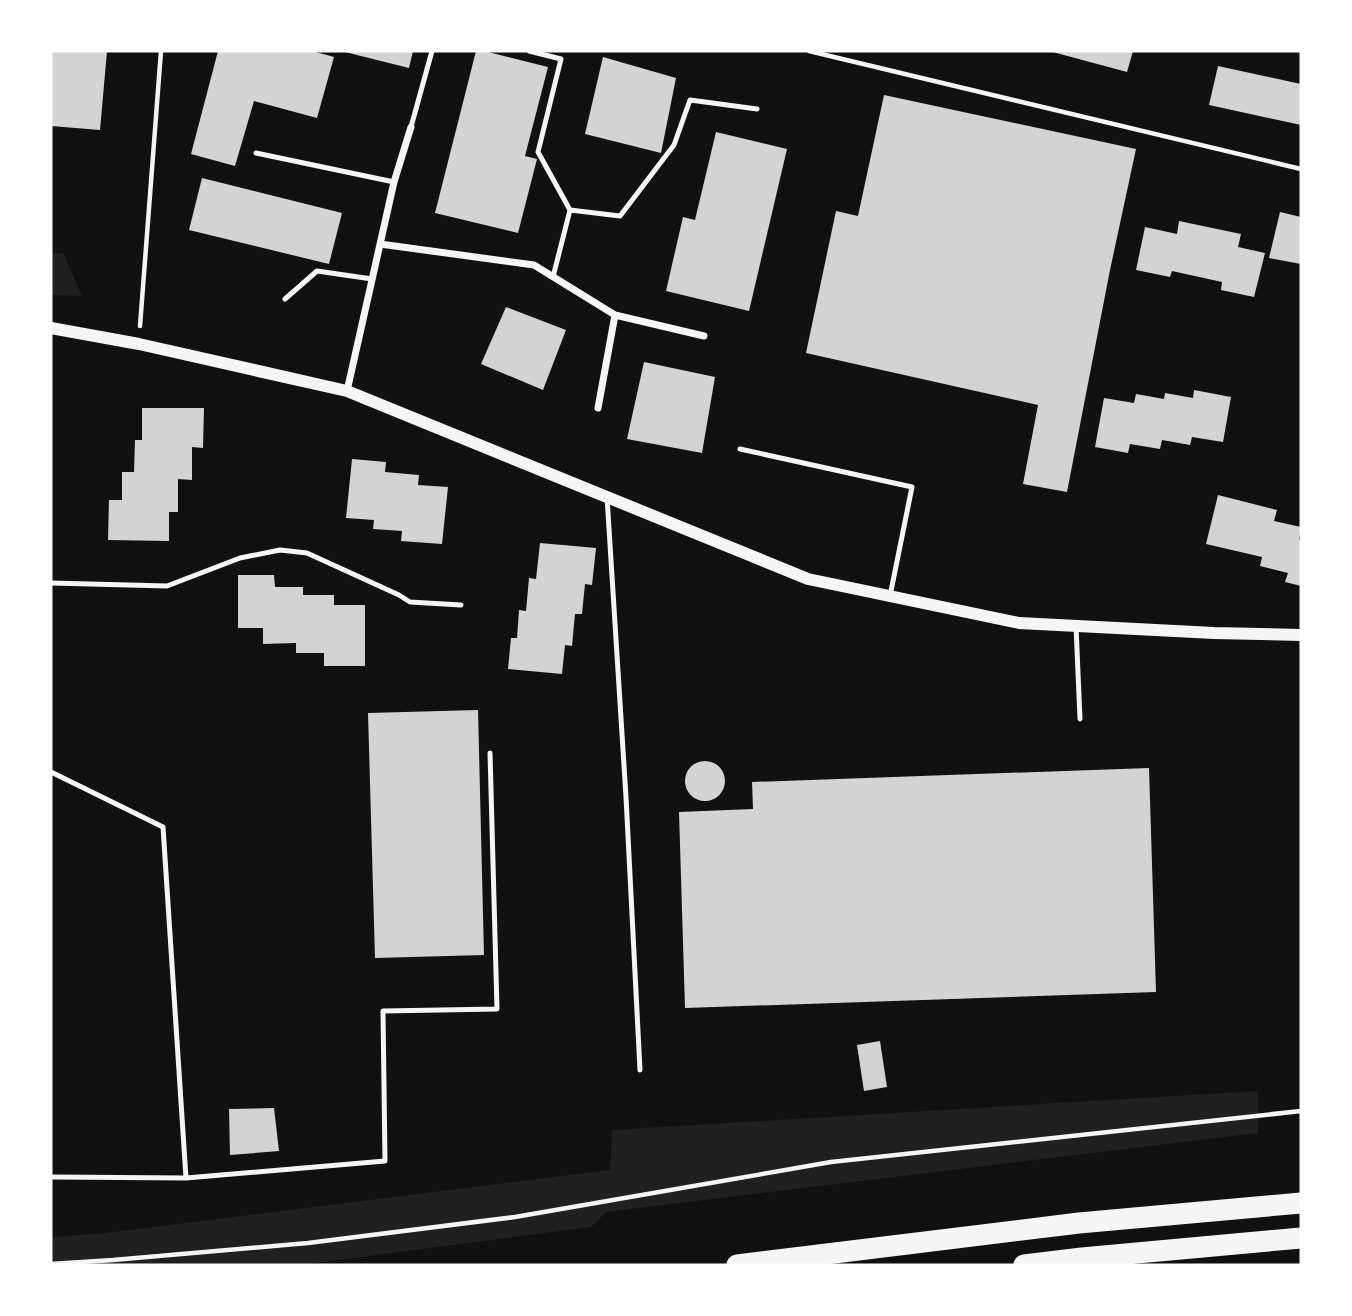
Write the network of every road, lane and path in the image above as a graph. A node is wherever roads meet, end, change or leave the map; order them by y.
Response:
1 (161, 51) edge
2 (432, 51) edge
3 (528, 51) edge
4 (809, 51) edge
5 (757, 109) dead end
6 (411, 127) joint
7 (256, 153) dead end
8 (1301, 169) edge
9 (394, 181) junction
10 (570, 210) junction
11 (380, 244) junction
12 (552, 276) junction
13 (372, 279) junction
14 (285, 299) dead end
15 (615, 315) junction
16 (51, 328) edge
17 (704, 336) dead end
18 (139, 344) junction
19 (347, 391) junction
20 (598, 408) dead end
21 (740, 449) dead end
22 (607, 497) junction
23 (51, 583) edge
24 (890, 596) junction
25 (461, 605) dead end
26 (1076, 626) junction
27 (1301, 635) edge
28 (1080, 719) dead end
29 (490, 753) dead end
30 (51, 772) edge
31 (640, 1070) dead end
32 (1301, 1111) edge
33 (54, 1177) dead end
34 (186, 1178) junction
35 (1301, 1203) edge
36 (1301, 1238) edge
37 (51, 1264) edge
38 (737, 1265) edge
39 (1024, 1265) edge

1 - 18 path
2 - 6 lane
3 - 10 lane
4 - 8 path
5 - 10 lane
6 - 9 street
7 - 9 lane
9 - 11 street
10 - 12 lane
11 - 12 street
11 - 13 street
12 - 15 street
13 - 14 lane
13 - 19 street
15 - 17 street
15 - 20 street
16 - 18 street
18 - 19 street
19 - 22 street
21 - 24 lane
22 - 24 street
22 - 31 lane
23 - 25 lane
24 - 26 street
26 - 27 street
26 - 28 lane
29 - 34 lane
30 - 34 lane
32 - 37 path
33 - 34 lane
35 - 38 highway
36 - 39 highway

